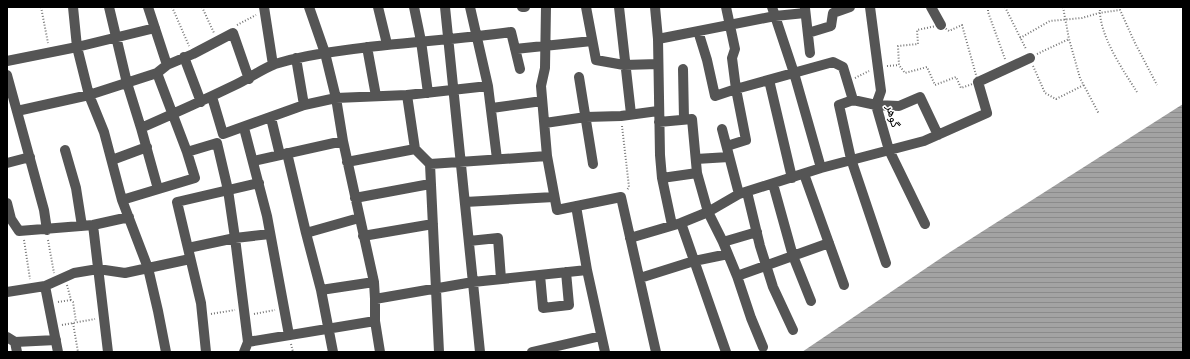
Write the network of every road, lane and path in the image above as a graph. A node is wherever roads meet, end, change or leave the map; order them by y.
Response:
1 (41, 7) edge
2 (73, 7) edge
3 (109, 7) edge
4 (148, 7) edge
5 (172, 7) edge
6 (202, 7) edge
7 (309, 7) edge
8 (378, 7) edge
9 (414, 7) edge
10 (445, 7) edge
11 (470, 7) edge
12 (522, 7) edge
13 (525, 7) edge
14 (546, 7) edge
15 (586, 7) edge
16 (619, 7) edge
17 (655, 7) edge
18 (726, 7) edge
19 (850, 7) edge
20 (870, 7) edge
21 (931, 7) edge
22 (988, 7) edge
23 (1063, 7) edge
24 (1100, 7) edge
25 (264, 9) edge
26 (805, 10) edge
27 (773, 11) edge
28 (1099, 13) junction
29 (1065, 18) junction
30 (730, 24) junction
31 (941, 26) junction
32 (155, 28) junction
33 (698, 31) junction
34 (233, 33) junction
35 (808, 33) junction
36 (116, 37) junction
37 (477, 37) junction
38 (1020, 38) dead end
39 (449, 39) junction
40 (658, 39) junction
41 (1069, 39) junction
42 (218, 41) junction
43 (421, 41) junction
44 (592, 41) junction
45 (387, 44) junction
46 (546, 45) junction
47 (78, 47) junction
48 (367, 47) junction
49 (515, 49) junction
50 (50, 52) junction
51 (325, 53) junction
52 (810, 53) dead end
53 (188, 56) junction
54 (296, 58) junction
55 (1030, 58) joint
56 (7, 61) edge
57 (658, 64) junction
58 (167, 65) junction
59 (273, 65) junction
60 (624, 65) junction
61 (1008, 68) junction
62 (520, 69) dead end
63 (683, 69) dead end
64 (157, 72) junction
65 (794, 72) junction
66 (7, 75) edge
67 (579, 77) dead end
68 (249, 78) junction
69 (769, 80) junction
70 (978, 82) junction
71 (127, 83) junction
72 (488, 86) junction
73 (1157, 86) dead end
74 (736, 89) junction
75 (453, 90) junction
76 (1137, 92) dead end
77 (428, 93) junction
78 (89, 95) junction
79 (407, 95) junction
80 (376, 96) junction
81 (212, 97) junction
82 (336, 98) junction
83 (853, 100) junction
84 (542, 101) junction
85 (201, 102) junction
86 (304, 105) junction
87 (876, 105) junction
88 (492, 108) junction
89 (17, 111) junction
90 (658, 111) junction
91 (173, 114) junction
92 (1099, 114) dead end
93 (626, 115) junction
94 (586, 117) junction
95 (271, 118) junction
96 (684, 119) junction
97 (659, 122) junction
98 (545, 123) junction
99 (141, 128) junction
100 (244, 128) junction
101 (722, 129) dead end
102 (938, 135) junction
103 (343, 141) junction
104 (727, 146) junction
105 (146, 147) junction
106 (415, 149) junction
107 (65, 150) dead end
108 (889, 150) junction
109 (187, 152) junction
110 (283, 154) junction
111 (548, 156) junction
112 (30, 157) junction
113 (729, 157) junction
114 (497, 159) junction
115 (696, 159) junction
116 (851, 159) junction
117 (112, 160) junction
118 (253, 161) junction
119 (462, 161) junction
120 (347, 162) junction
121 (7, 163) edge
122 (430, 164) junction
123 (593, 164) dead end
124 (821, 168) junction
125 (697, 173) junction
126 (804, 174) junction
127 (662, 178) junction
128 (792, 178) junction
129 (259, 183) junction
130 (430, 184) junction
131 (773, 184) junction
132 (158, 189) junction
133 (228, 190) junction
134 (743, 193) junction
135 (554, 196) junction
136 (621, 197) junction
137 (355, 198) junction
138 (122, 200) junction
139 (465, 202) junction
140 (7, 203) edge
141 (576, 206) junction
142 (708, 212) junction
143 (129, 217) junction
144 (359, 218) junction
145 (433, 224) junction
146 (677, 224) junction
147 (925, 224) dead end
148 (88, 226) junction
149 (47, 230) junction
150 (20, 231) junction
151 (757, 232) junction
152 (306, 233) junction
153 (270, 234) junction
154 (363, 236) junction
155 (235, 238) junction
156 (630, 238) junction
157 (469, 242) junction
158 (723, 242) junction
159 (829, 243) junction
160 (188, 248) junction
161 (728, 254) junction
162 (793, 256) junction
163 (190, 259) junction
164 (694, 261) junction
165 (886, 263) dead end
166 (766, 266) junction
167 (148, 268) junction
168 (98, 269) junction
169 (587, 270) junction
170 (566, 272) junction
171 (540, 275) junction
172 (737, 276) junction
173 (640, 278) junction
174 (501, 279) junction
175 (58, 280) junction
176 (374, 282) junction
177 (473, 282) junction
178 (844, 285) dead end
179 (45, 286) junction
180 (32, 288) junction
181 (436, 289) junction
182 (321, 290) junction
183 (7, 292) edge
184 (375, 299) junction
185 (71, 300) junction
186 (811, 301) dead end
187 (48, 304) junction
188 (284, 308) junction
189 (244, 312) junction
190 (202, 315) junction
191 (104, 317) junction
192 (375, 321) junction
193 (75, 322) junction
194 (53, 326) junction
195 (329, 328) junction
196 (793, 330) dead end
197 (289, 335) junction
198 (601, 336) junction
199 (56, 340) junction
200 (248, 342) junction
201 (13, 344) edge
202 (763, 347) dead end
203 (58, 352) edge
204 (78, 352) edge
205 (108, 352) edge
206 (166, 352) edge
207 (206, 352) edge
208 (244, 352) edge
209 (333, 352) edge
210 (380, 352) edge
211 (438, 352) edge
212 (480, 352) edge
213 (532, 352) edge
214 (605, 352) edge
215 (656, 352) edge
216 (726, 352) edge

1 - 50 path
2 - 47 street
3 - 36 street
4 - 32 street
5 - 53 path
6 - 42 path
7 - 51 street
8 - 45 street
9 - 43 street
10 - 39 street
11 - 37 street
12 - 13 street
14 - 46 street
15 - 44 street
16 - 60 street
17 - 40 street
18 - 30 street
19 - 35 street
20 - 87 street, گوهر
21 - 31 street
22 - 61 path
23 - 29 path
24 - 28 path
25 - 34 path
25 - 59 street
26 - 27 street
26 - 35 street
27 - 30 street
27 - 65 street
28 - 29 path
28 - 73 path
28 - 76 path
29 - 38 path
29 - 41 path
30 - 33 street
30 - 74 street
31 - 70 path
31 - 70 path
32 - 36 street
32 - 58 street
33 - 40 street
33 - 74 street
34 - 42 street
34 - 68 street
35 - 52 street
36 - 47 street
36 - 71 street
37 - 39 street
37 - 49 street
37 - 72 street
39 - 43 street
39 - 75 street
40 - 57 street
41 - 55 path
41 - 92 path
42 - 53 street
43 - 45 street
43 - 77 street
44 - 46 street
44 - 60 street
45 - 48 street
46 - 49 street
46 - 84 street
47 - 50 street
47 - 78 street
48 - 51 street
48 - 80 street
49 - 62 street
50 - 56 street
51 - 54 street
51 - 82 street
53 - 58 street
53 - 85 street
54 - 59 street
54 - 86 street
55 - 61 street
57 - 60 street
57 - 90 street
58 - 64 street
59 - 68 street
60 - 93 street
61 - 70 street
63 - 96 street
64 - 71 street
64 - 91 street
65 - 69 street
65 - 83 street
65 - 124 street
66 - 89 street
67 - 94 street
68 - 81 street
69 - 74 street
69 - 128 street
70 - 102 street
71 - 78 street
71 - 99 street
72 - 75 street
72 - 88 street
74 - 104 street
75 - 77 street
75 - 119 street
77 - 79 street
78 - 89 street
78 - 117 street
79 - 80 street
79 - 106 street
80 - 82 street
81 - 85 street
81 - 100 street
82 - 86 street
82 - 103 street
83 - 87 street
83 - 116 street
84 - 88 street
84 - 98 street
85 - 91 street
86 - 95 street
87 - 102 street
87 - 108 street, گوهر
88 - 114 street
89 - 112 street
90 - 93 street
90 - 97 street
91 - 99 street
91 - 109 street
93 - 94 street
93 - 136 path
94 - 98 street
94 - 123 street
95 - 100 street
95 - 110 street
96 - 97 street
96 - 115 street
97 - 127 street
98 - 111 street
99 - 105 street
100 - 118 street
101 - 104 street
102 - 108 street
103 - 110 street
103 - 120 street
104 - 113 street
105 - 117 street
105 - 132 street
106 - 120 street
106 - 122 street
107 - 148 street
108 - 116 street
108 - 147 street, گوهر
109 - 132 street
109 - 133 street
110 - 118 street
110 - 152 street
111 - 114 street
111 - 135 street
112 - 121 street
112 - 149 street
113 - 115 street
113 - 134 street
114 - 119 street
115 - 125 street
116 - 124 street
116 - 165 street
117 - 138 street
118 - 129 street
119 - 122 street
119 - 139 street
120 - 137 street
122 - 130 street
124 - 126 street
125 - 127 street
125 - 142 street
126 - 128 street
126 - 159 street
127 - 146 street
128 - 131 street
129 - 133 street
129 - 153 street
130 - 137 street
130 - 145 street
131 - 134 street
131 - 162 street
132 - 138 street
133 - 155 street
133 - 160 street
134 - 142 street
134 - 151 street
135 - 139 street
135 - 141 street
136 - 141 street
136 - 156 street
137 - 144 street
138 - 143 street
139 - 157 street
140 - 150 street
141 - 169 street
142 - 146 street
142 - 158 street
143 - 148 street
143 - 167 street
144 - 152 street
144 - 154 street
145 - 154 street
145 - 181 street
146 - 156 street
146 - 164 street
148 - 149 street
148 - 168 street
149 - 150 street
149 - 175 path
150 - 180 path
151 - 158 street
151 - 166 street
152 - 182 street
153 - 155 street
153 - 188 street
154 - 176 street
155 - 160 street
155 - 189 street
156 - 173 street
157 - 174 street
157 - 177 street
158 - 161 street
159 - 162 street
159 - 178 street
160 - 163 street
161 - 164 street
161 - 172 street
162 - 166 street
162 - 186 street
163 - 167 street
163 - 190 street
164 - 173 street
164 - 216 street
166 - 172 street
166 - 196 street
167 - 168 street
167 - 206 street
168 - 175 street
168 - 191 street
169 - 170 street
169 - 198 street
170 - 171 street
170 - 171 street
171 - 174 street
172 - 202 street
173 - 215 street
174 - 177 street
175 - 179 street
175 - 185 path
176 - 182 street
176 - 184 street
177 - 181 street
177 - 212 street
179 - 180 street
179 - 187 street
180 - 183 street
181 - 184 street
181 - 211 street
182 - 195 street
184 - 192 street
185 - 187 path
185 - 193 path
187 - 194 street
188 - 189 path
188 - 197 street
189 - 190 path
189 - 200 street
190 - 207 street
191 - 193 path
191 - 205 street
192 - 195 street
192 - 210 street
193 - 194 path
193 - 204 path
194 - 199 street
195 - 197 street
195 - 209 street
197 - 200 street
198 - 213 street
198 - 214 street
199 - 201 street
199 - 203 street
200 - 208 street

